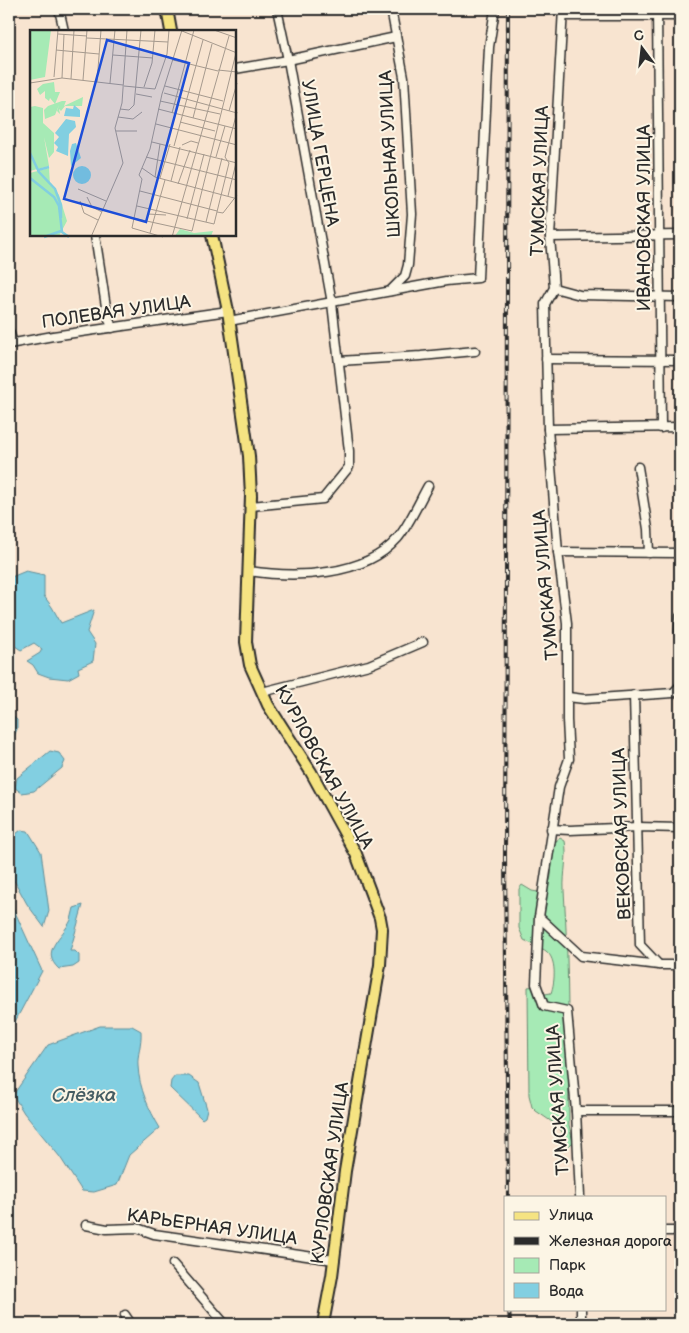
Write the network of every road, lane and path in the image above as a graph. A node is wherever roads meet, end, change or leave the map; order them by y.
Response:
1 (59, 9) edge
2 (167, 9) edge
3 (277, 9) edge
4 (391, 9) edge
5 (495, 9) edge
6 (563, 13) edge
7 (657, 13) edge
8 (680, 16) edge
9 (64, 30) edge
10 (171, 30) edge
11 (396, 36) junction
12 (288, 60) junction
13 (236, 68) edge
14 (680, 235) edge
15 (95, 236) edge
16 (212, 236) edge
17 (660, 236) junction
18 (550, 237) junction
19 (554, 288) junction
20 (389, 292) junction
21 (659, 297) junction
22 (680, 297) edge
23 (332, 304) junction
24 (228, 316) junction
25 (112, 328) junction
26 (9, 331) edge
27 (11, 344) edge
28 (475, 351) dead end
29 (546, 359) junction
30 (660, 360) junction
31 (680, 360) edge
32 (339, 361) junction
33 (680, 427) edge
34 (661, 428) junction
35 (548, 429) junction
36 (638, 467) dead end
37 (428, 486) dead end
38 (251, 506) junction
39 (558, 552) junction
40 (649, 553) junction
41 (680, 554) edge
42 (249, 571) junction
43 (680, 617) edge
44 (679, 632) edge
45 (423, 642) dead end
46 (680, 686) edge
47 (262, 692) junction
48 (634, 695) junction
49 (568, 697) junction
50 (638, 827) junction
51 (680, 828) edge
52 (551, 829) junction
53 (539, 917) junction
54 (659, 965) junction
55 (680, 965) edge
56 (576, 1111) junction
57 (680, 1111) edge
58 (580, 1196) edge
59 (86, 1225) dead end
60 (666, 1231) edge
61 (680, 1231) edge
62 (334, 1260) junction
63 (173, 1264) dead end
64 (581, 1310) edge
65 (126, 1315) dead end
66 (131, 1324) edge
67 (225, 1324) edge
68 (324, 1324) edge
69 (581, 1324) edge

1 - 9 street
2 - 10 main road
3 - 12 street, УЛИЦА ГЕРЦЕНА
4 - 11 street, ШКОЛЬНАЯ УЛИЦА
5 - 20 street, ПОЛЕВАЯ УЛИЦА
6 - 7 street
6 - 18 street, ТУМСКАЯ УЛИЦА
7 - 8 street
7 - 17 street, ИВАНОВСКАЯ УЛИЦА
11 - 12 street
11 - 20 street, ШКОЛЬНАЯ УЛИЦА
12 - 13 street
12 - 23 street, УЛИЦА ГЕРЦЕНА
14 - 17 street
15 - 25 street
16 - 24 main road, КУРЛОВСКАЯ УЛИЦА
17 - 18 street
17 - 21 street, ИВАНОВСКАЯ УЛИЦА
18 - 19 street, ТУМСКАЯ УЛИЦА
19 - 21 street
19 - 29 street, ТУМСКАЯ УЛИЦА
20 - 23 street, ПОЛЕВАЯ УЛИЦА
21 - 22 street
21 - 30 street, ИВАНОВСКАЯ УЛИЦА
23 - 24 street, ПОЛЕВАЯ УЛИЦА
23 - 32 street, УЛИЦА ГЕРЦЕНА
24 - 25 street, ПОЛЕВАЯ УЛИЦА
24 - 38 main road, КУРЛОВСКАЯ УЛИЦА
25 - 27 street, ПОЛЕВАЯ УЛИЦА
26 - 27 street
28 - 32 street
29 - 30 street
29 - 35 street, ТУМСКАЯ УЛИЦА
30 - 31 street
30 - 34 street, ИВАНОВСКАЯ УЛИЦА
32 - 38 street, УЛИЦА ГЕРЦЕНА
33 - 34 street
34 - 35 street
35 - 39 street, ТУМСКАЯ УЛИЦА
36 - 40 street
37 - 42 street
38 - 42 main road, КУРЛОВСКАЯ УЛИЦА
39 - 40 street
39 - 49 street, ТУМСКАЯ УЛИЦА
40 - 41 street
42 - 47 main road, КУРЛОВСКАЯ УЛИЦА
43 - 44 street
45 - 47 street
46 - 48 street
47 - 62 main road, КУРЛОВСКАЯ УЛИЦА
48 - 49 street
48 - 50 street, ВЕКОВСКАЯ УЛИЦА
49 - 52 street, ТУМСКАЯ УЛИЦА
50 - 51 street
50 - 52 street
50 - 54 street, ВЕКОВСКАЯ УЛИЦА
52 - 53 street, ТУМСКАЯ УЛИЦА
53 - 54 street
53 - 56 street, ТУМСКАЯ УЛИЦА
54 - 55 street
56 - 57 street
56 - 58 street, ТУМСКАЯ УЛИЦА
59 - 62 street, КАРЬЕРНАЯ УЛИЦА
60 - 61 street
62 - 68 main road, КУРЛОВСКАЯ УЛИЦА
63 - 67 street
64 - 69 street
65 - 66 street

